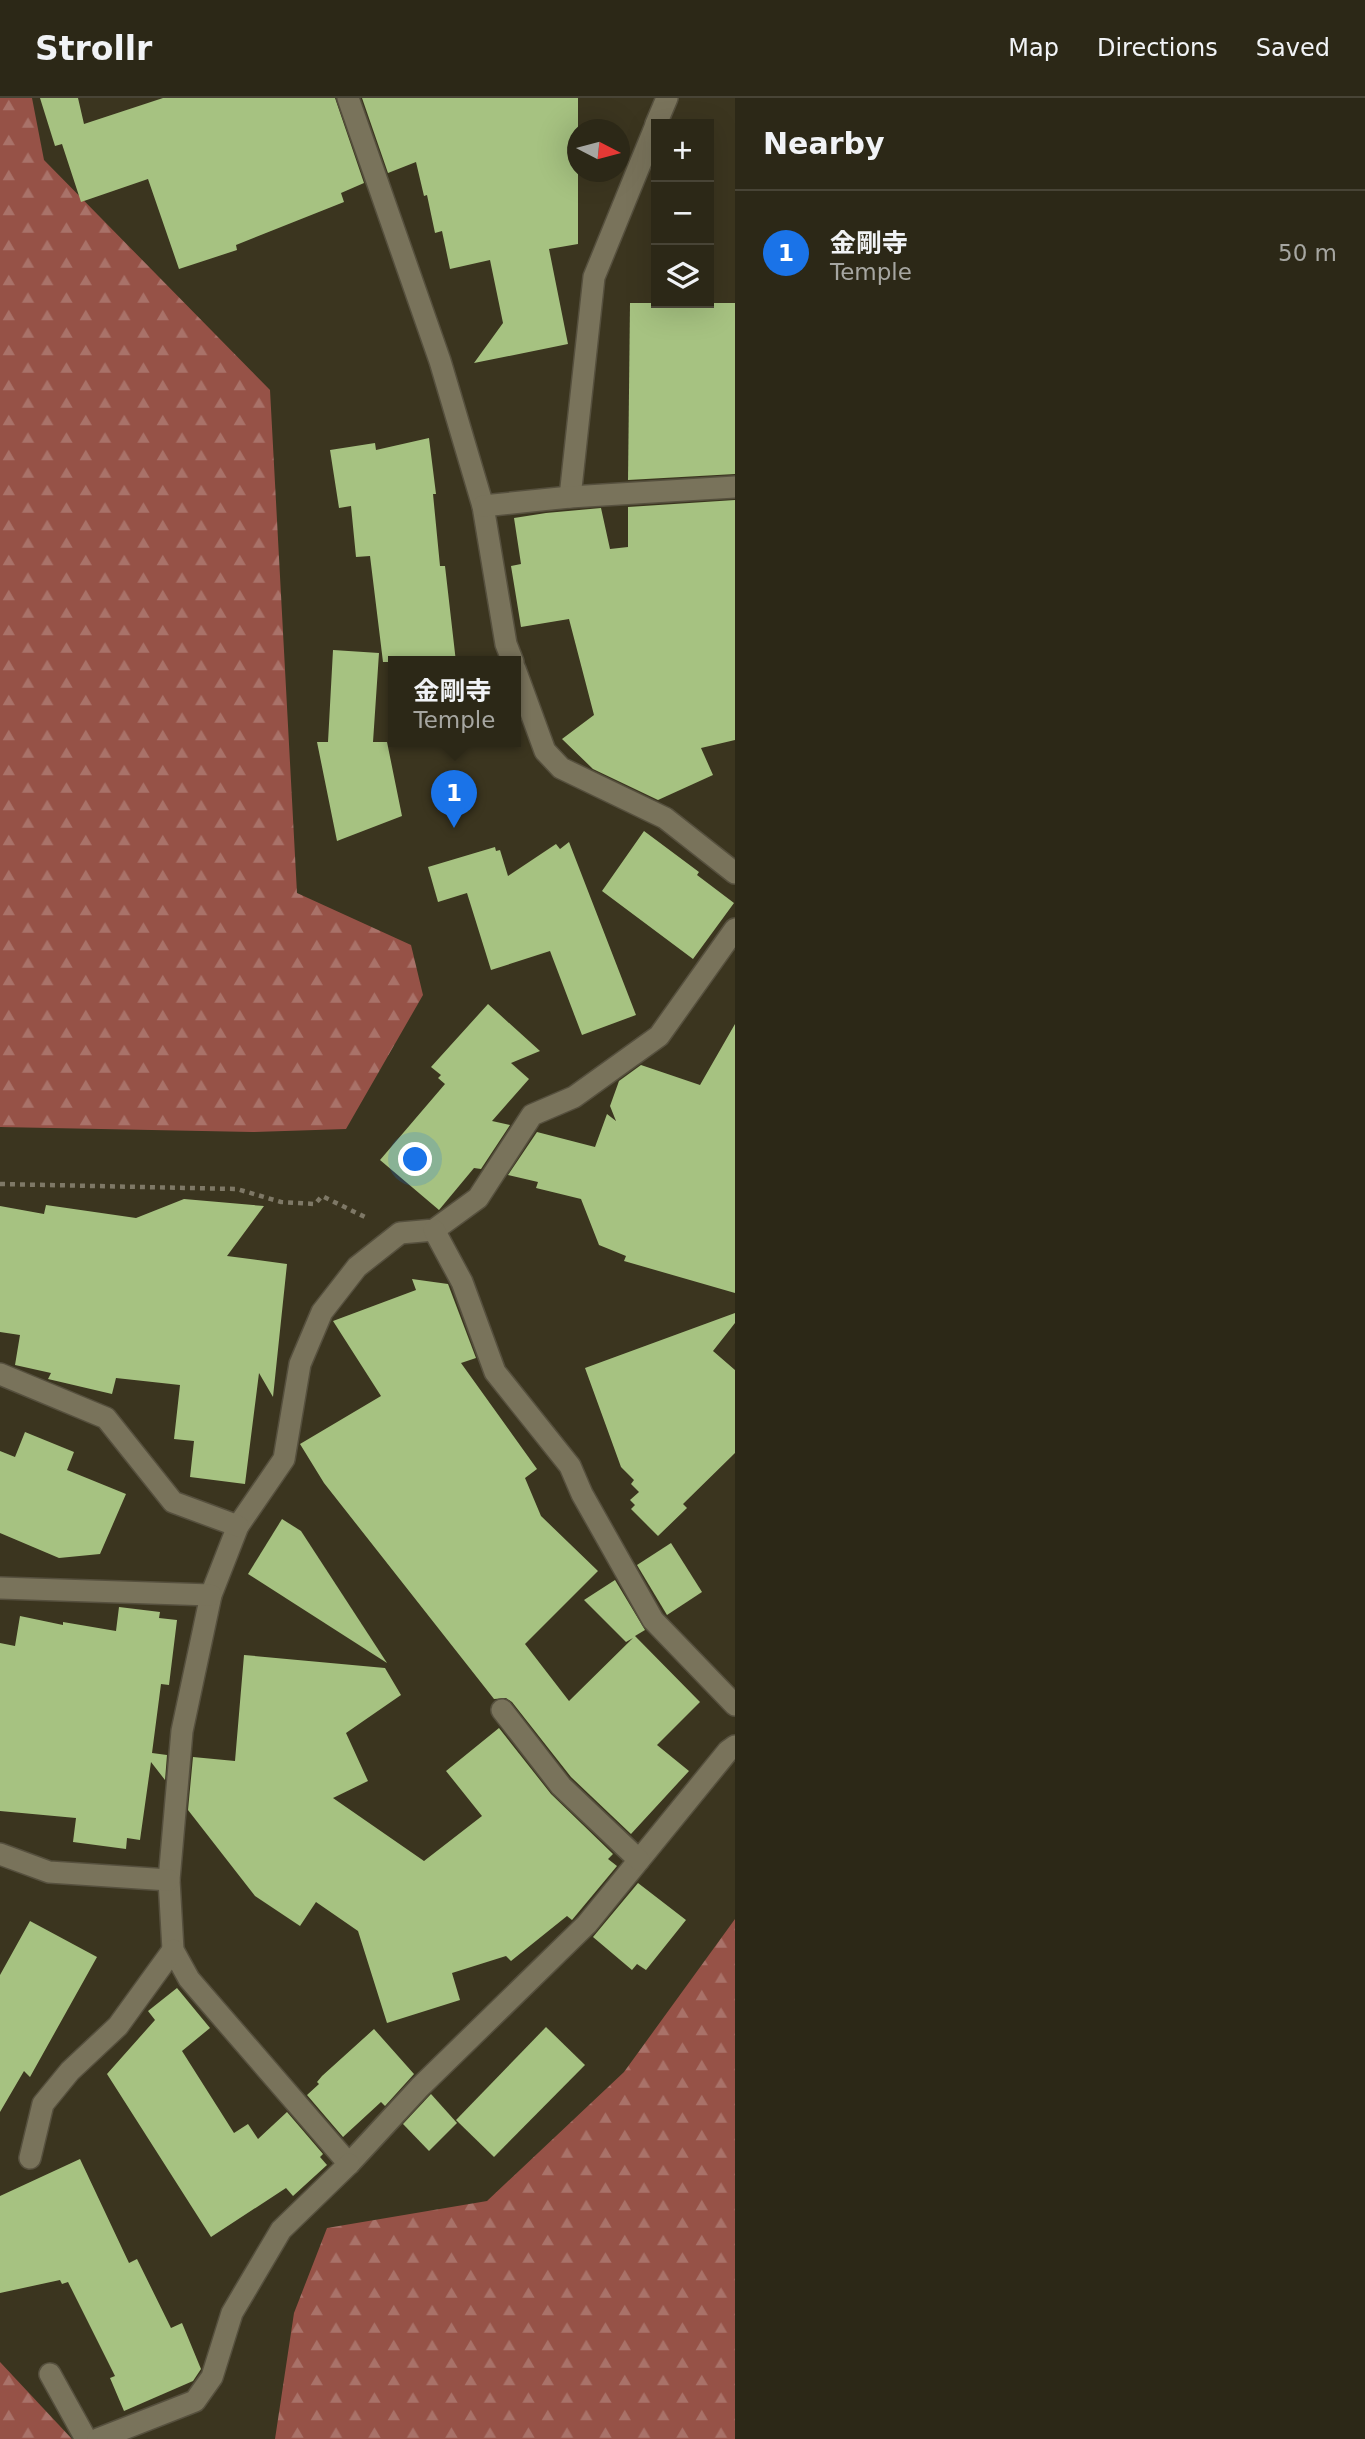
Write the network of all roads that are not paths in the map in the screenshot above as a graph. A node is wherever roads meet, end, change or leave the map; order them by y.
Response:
1 (348, 98) edge
2 (667, 98) edge
3 (658, 119) edge
4 (651, 137) edge
5 (735, 487) edge
6 (570, 497) junction
7 (483, 506) junction
8 (511, 656) edge
9 (521, 685) edge
10 (735, 873) edge
11 (735, 929) edge
12 (433, 1230) junction
13 (0, 1374) edge
14 (238, 1526) junction
15 (0, 1588) edge
16 (211, 1595) junction
17 (735, 1705) edge
18 (502, 1710) dead end
19 (735, 1746) edge
20 (0, 1854) edge
21 (639, 1860) junction
22 (169, 1880) junction
23 (173, 1950) junction
24 (30, 2158) dead end
25 (349, 2164) junction
26 (50, 2374) dead end
27 (86, 2439) edge
28 (98, 2439) edge

1 - 7 street
2 - 3 street
4 - 6 street
5 - 6 street
6 - 7 street
7 - 8 street
9 - 10 street
11 - 12 street
12 - 14 street
12 - 17 street
13 - 14 street
14 - 16 street
15 - 16 street
16 - 22 street
18 - 21 street
19 - 21 street
20 - 22 street
21 - 25 street
22 - 23 street
23 - 24 street
23 - 25 street
25 - 28 street
26 - 27 street

